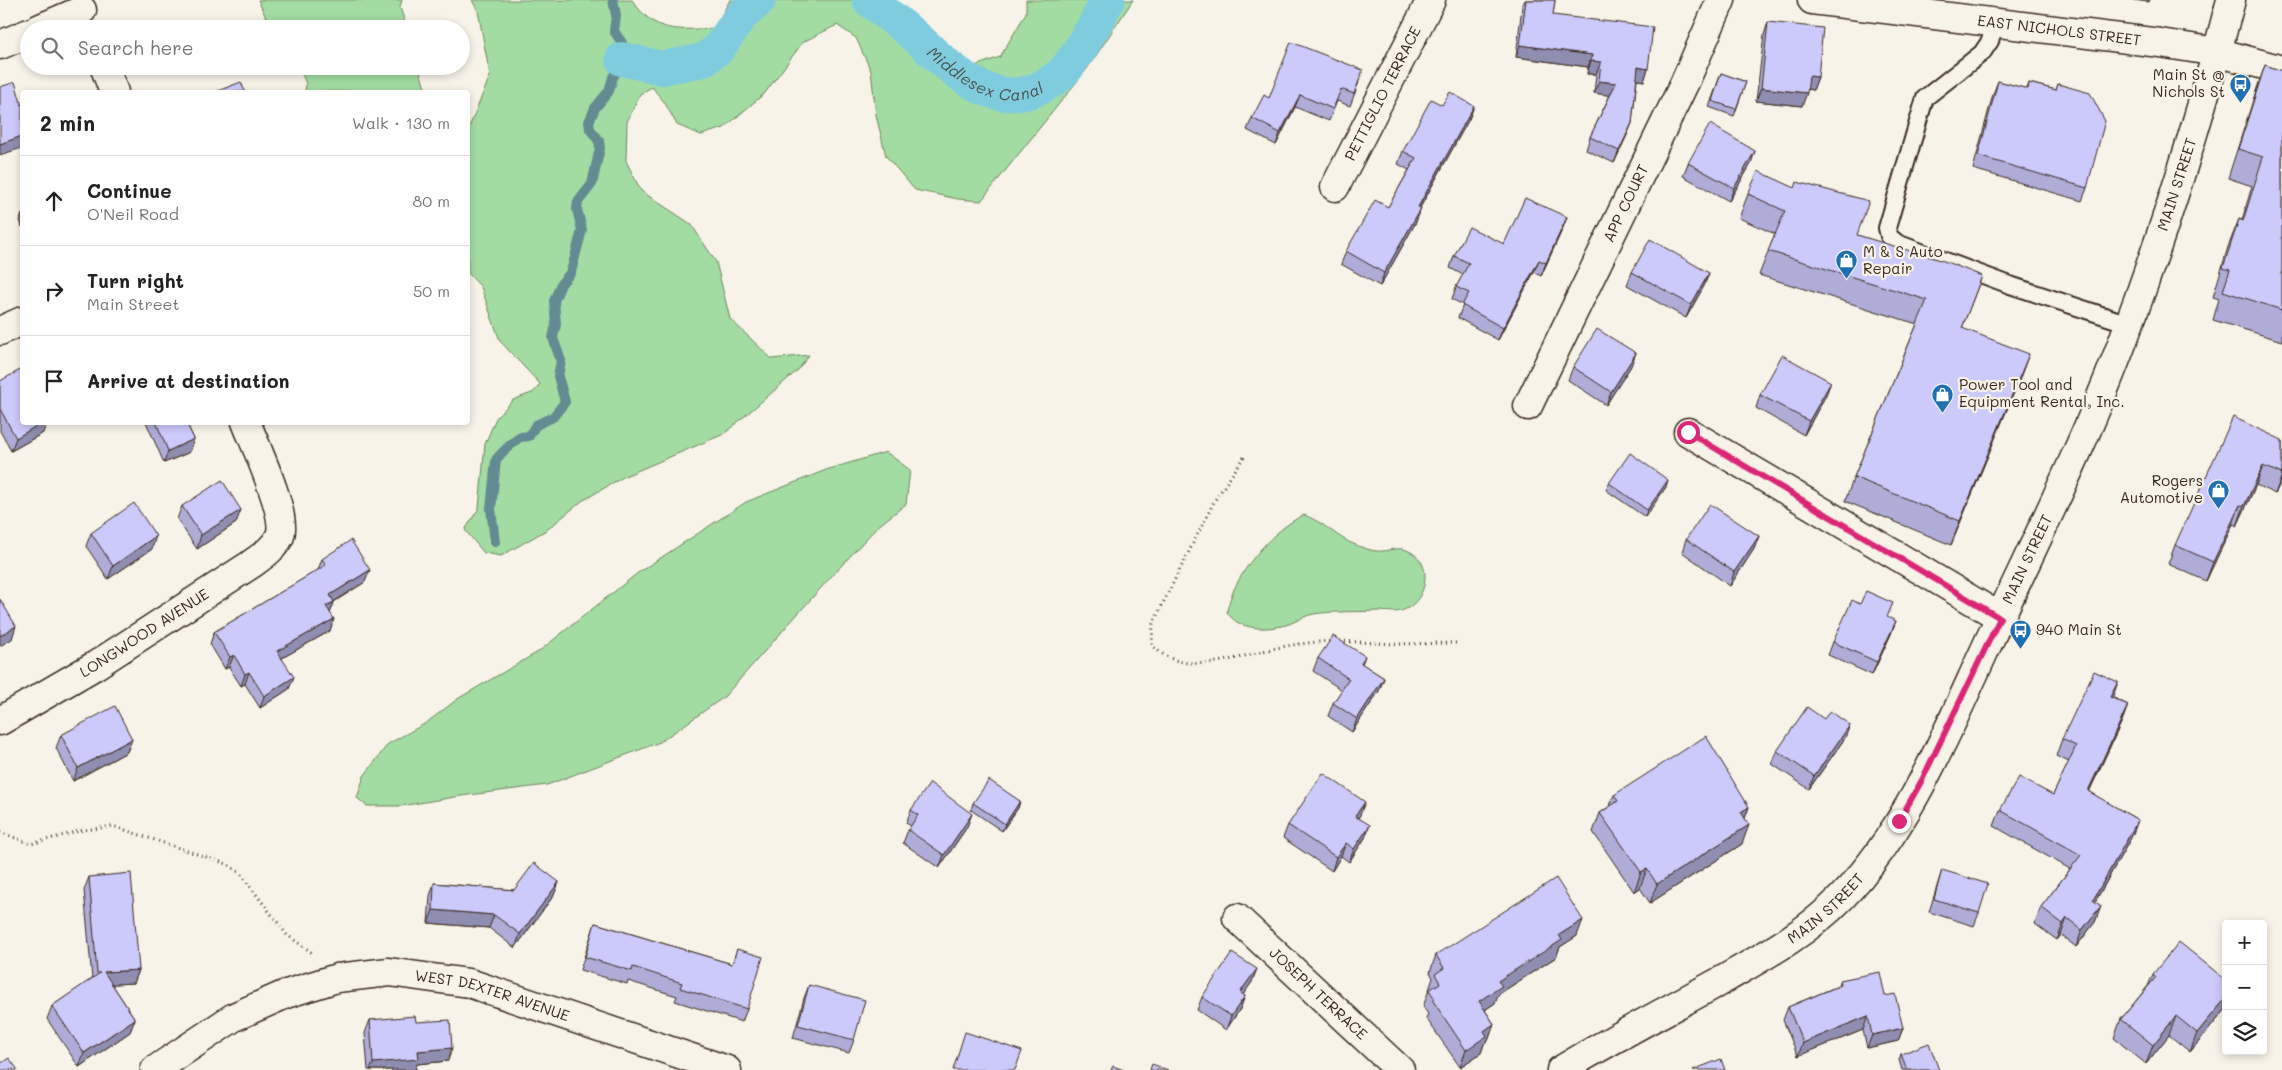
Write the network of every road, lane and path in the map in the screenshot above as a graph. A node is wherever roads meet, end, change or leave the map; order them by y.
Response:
1 (1431, 0) edge
2 (1721, 0) edge
3 (1812, 0) edge
4 (2231, 0) edge
5 (83, 13) edge
6 (63, 20) edge
7 (1995, 23) junction
8 (20, 37) edge
9 (0, 45) edge
10 (2217, 52) junction
11 (2282, 70) edge
12 (107, 75) edge
13 (113, 90) edge
14 (1335, 187) dead end
15 (20, 322) edge
16 (2130, 324) junction
17 (0, 331) edge
18 (1528, 406) dead end
19 (247, 425) edge
20 (1688, 432) dead end
21 (1244, 456) dead end
22 (2000, 618) junction
23 (1456, 643) dead end
24 (0, 721) edge
25 (0, 832) edge
26 (1237, 918) dead end
27 (337, 978) junction
28 (155, 1070) edge
29 (727, 1070) edge
30 (1400, 1070) edge
31 (1560, 1070) edge

1 - 14 street, PETTIGLIO TERRACE
2 - 18 street, APP COURT
3 - 7 street, EAST NICHOLS STREET
4 - 10 street, MAIN STREET
5 - 6 street
7 - 10 street, EAST NICHOLS STREET
7 - 16 lane
8 - 9 street
10 - 11 street, EAST NICHOLS STREET
10 - 16 street, MAIN STREET
12 - 13 street
15 - 17 street
16 - 22 street, MAIN STREET
19 - 24 street, LONGWOOD AVENUE
20 - 22 street
21 - 23 path
22 - 31 street, MAIN STREET
25 - 27 path
26 - 30 street, JOSEPH TERRACE
27 - 28 street, WEST DEXTER AVENUE
27 - 29 street, WEST DEXTER AVENUE

